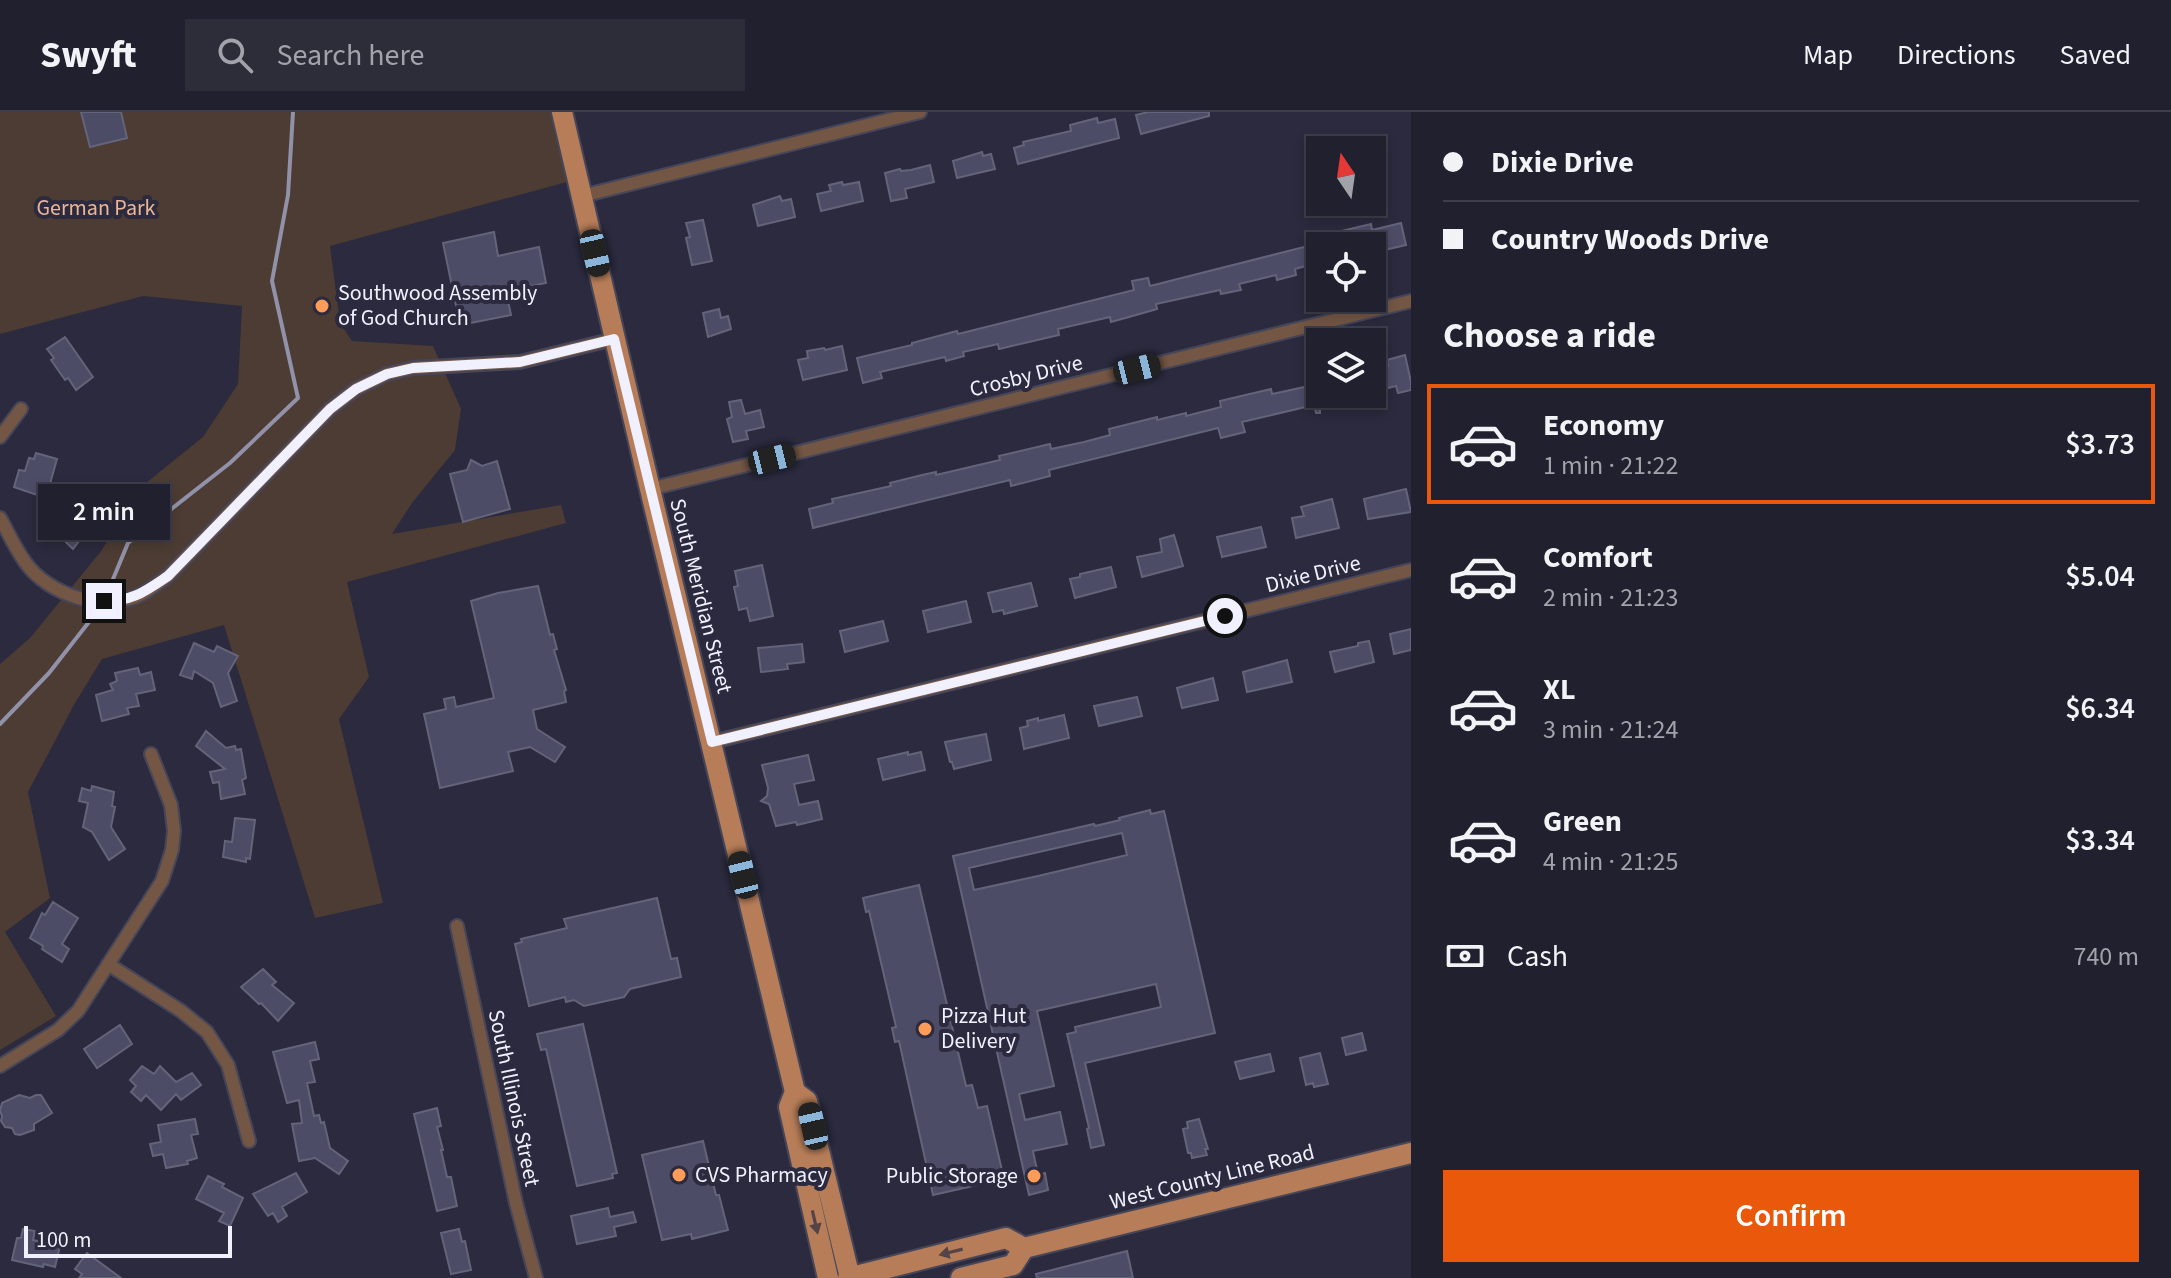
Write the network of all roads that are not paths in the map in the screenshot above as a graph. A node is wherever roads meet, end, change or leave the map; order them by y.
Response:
1 (562, 112) edge
2 (920, 112) edge
3 (582, 196) junction
4 (1411, 301) edge
5 (614, 339) junction
6 (21, 409) dead end
7 (0, 437) edge
8 (650, 489) junction
9 (0, 518) edge
10 (1411, 570) edge
11 (712, 742) junction
12 (151, 754) dead end
13 (457, 926) dead end
14 (108, 964) junction
15 (0, 1066) edge
16 (795, 1092) junction
17 (249, 1141) dead end
18 (1411, 1153) edge
19 (1024, 1248) junction
20 (536, 1278) edge
21 (828, 1278) edge
22 (849, 1278) edge
23 (961, 1278) edge

1 - 3 main road, South Meridian Street
2 - 3 street
3 - 5 main road, South Meridian Street
4 - 8 street, Crosby Drive
5 - 8 main road, South Meridian Street
5 - 9 street
6 - 7 street
8 - 11 main road, South Meridian Street
10 - 11 street, Dixie Drive
11 - 16 main road, South Meridian Street
12 - 14 street
13 - 20 street, South Illinois Street
14 - 15 street
14 - 17 street
16 -> 21 main road, South Meridian Street
16 - 22 main road, South Meridian Street
18 - 19 main road, West County Line Road
19 -> 22 main road, West County Line Road
19 - 23 main road, West County Line Road

